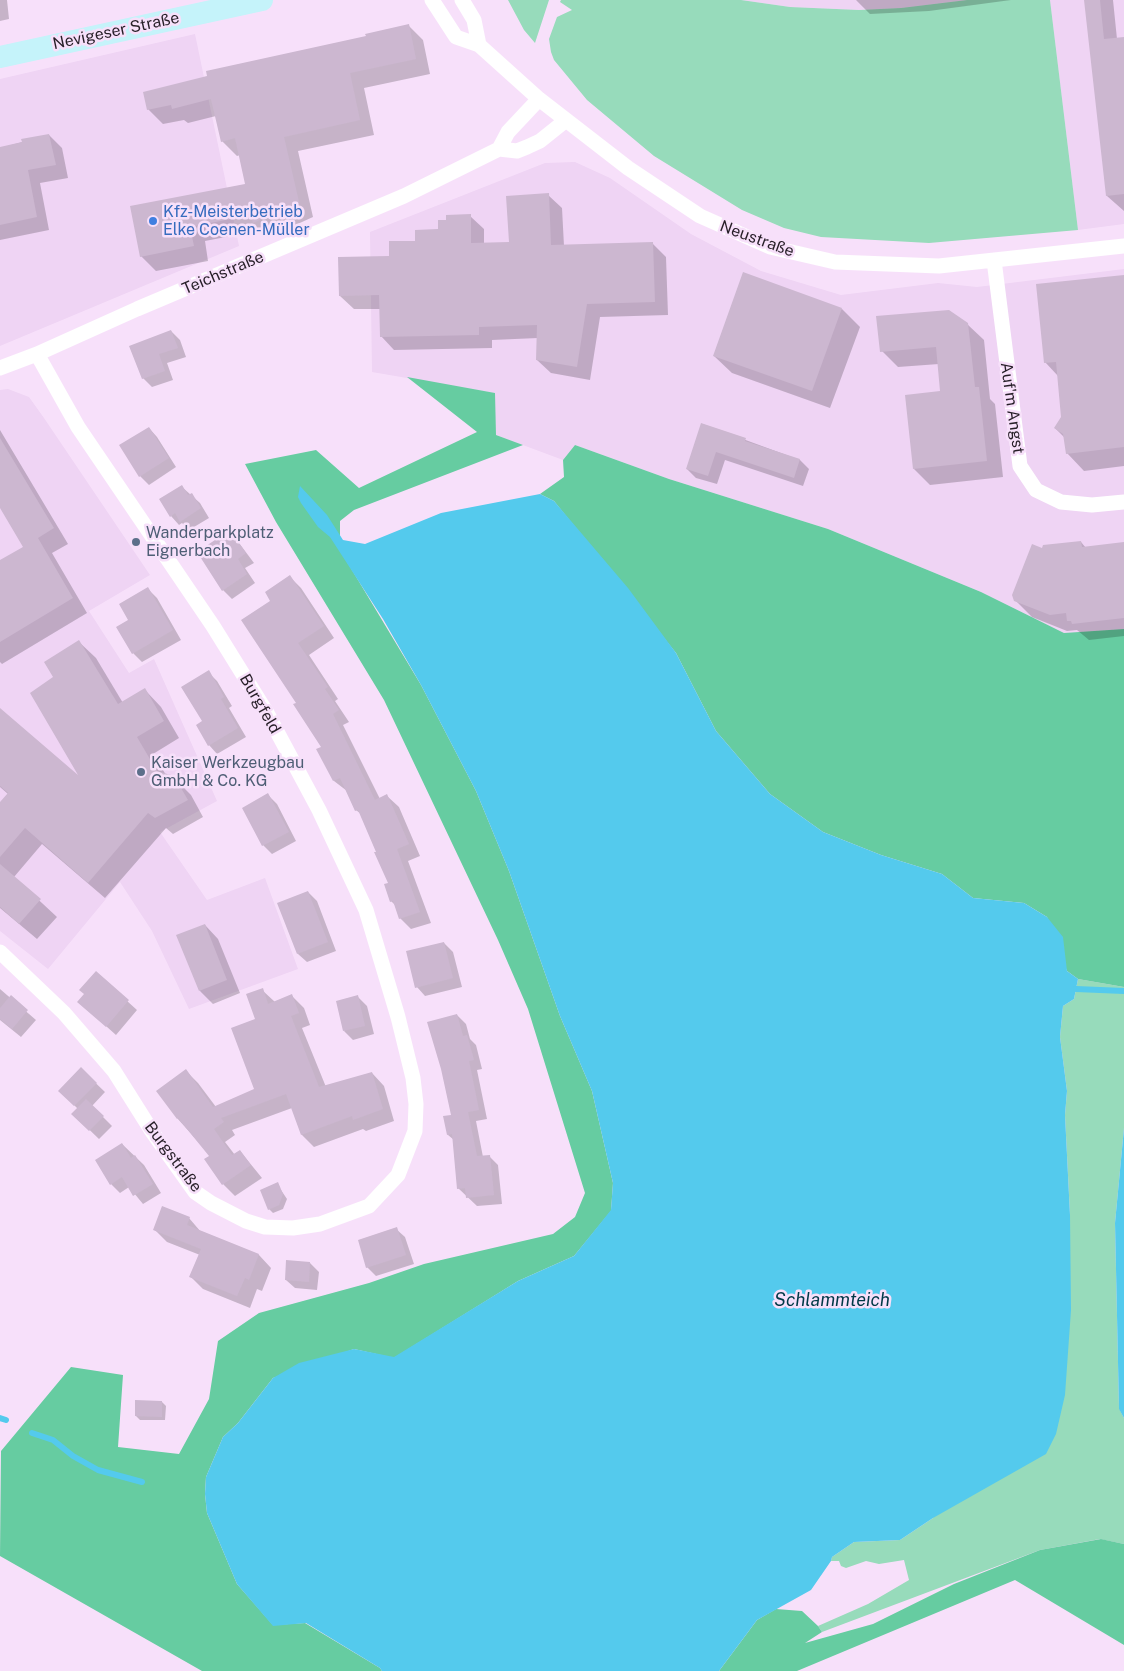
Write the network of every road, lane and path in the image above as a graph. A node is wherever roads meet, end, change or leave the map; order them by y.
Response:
1 (262, 0) edge
2 (432, 0) edge
3 (462, 0) edge
4 (480, 45) junction
5 (0, 57) edge
6 (539, 99) junction
7 (566, 121) junction
8 (499, 150) junction
9 (1124, 246) edge
10 (994, 260) junction
11 (37, 354) junction
12 (0, 368) edge
13 (1124, 502) edge
14 (0, 952) edge
15 (398, 1175) joint

1 - 5 main road, Nevigeser Straße
2 - 4 street, Neustraße
3 - 4 street
4 - 6 street, Neustraße
6 - 7 street, Neustraße
6 - 8 street
7 - 8 street, Teichstraße
7 - 10 street, Neustraße
8 - 11 street, Teichstraße
9 - 10 street, Neustraße
10 - 13 street, Auf'm Angst
11 - 12 street, Teichstraße
11 - 15 street, Burgfeld
14 - 15 street, Burgstraße

